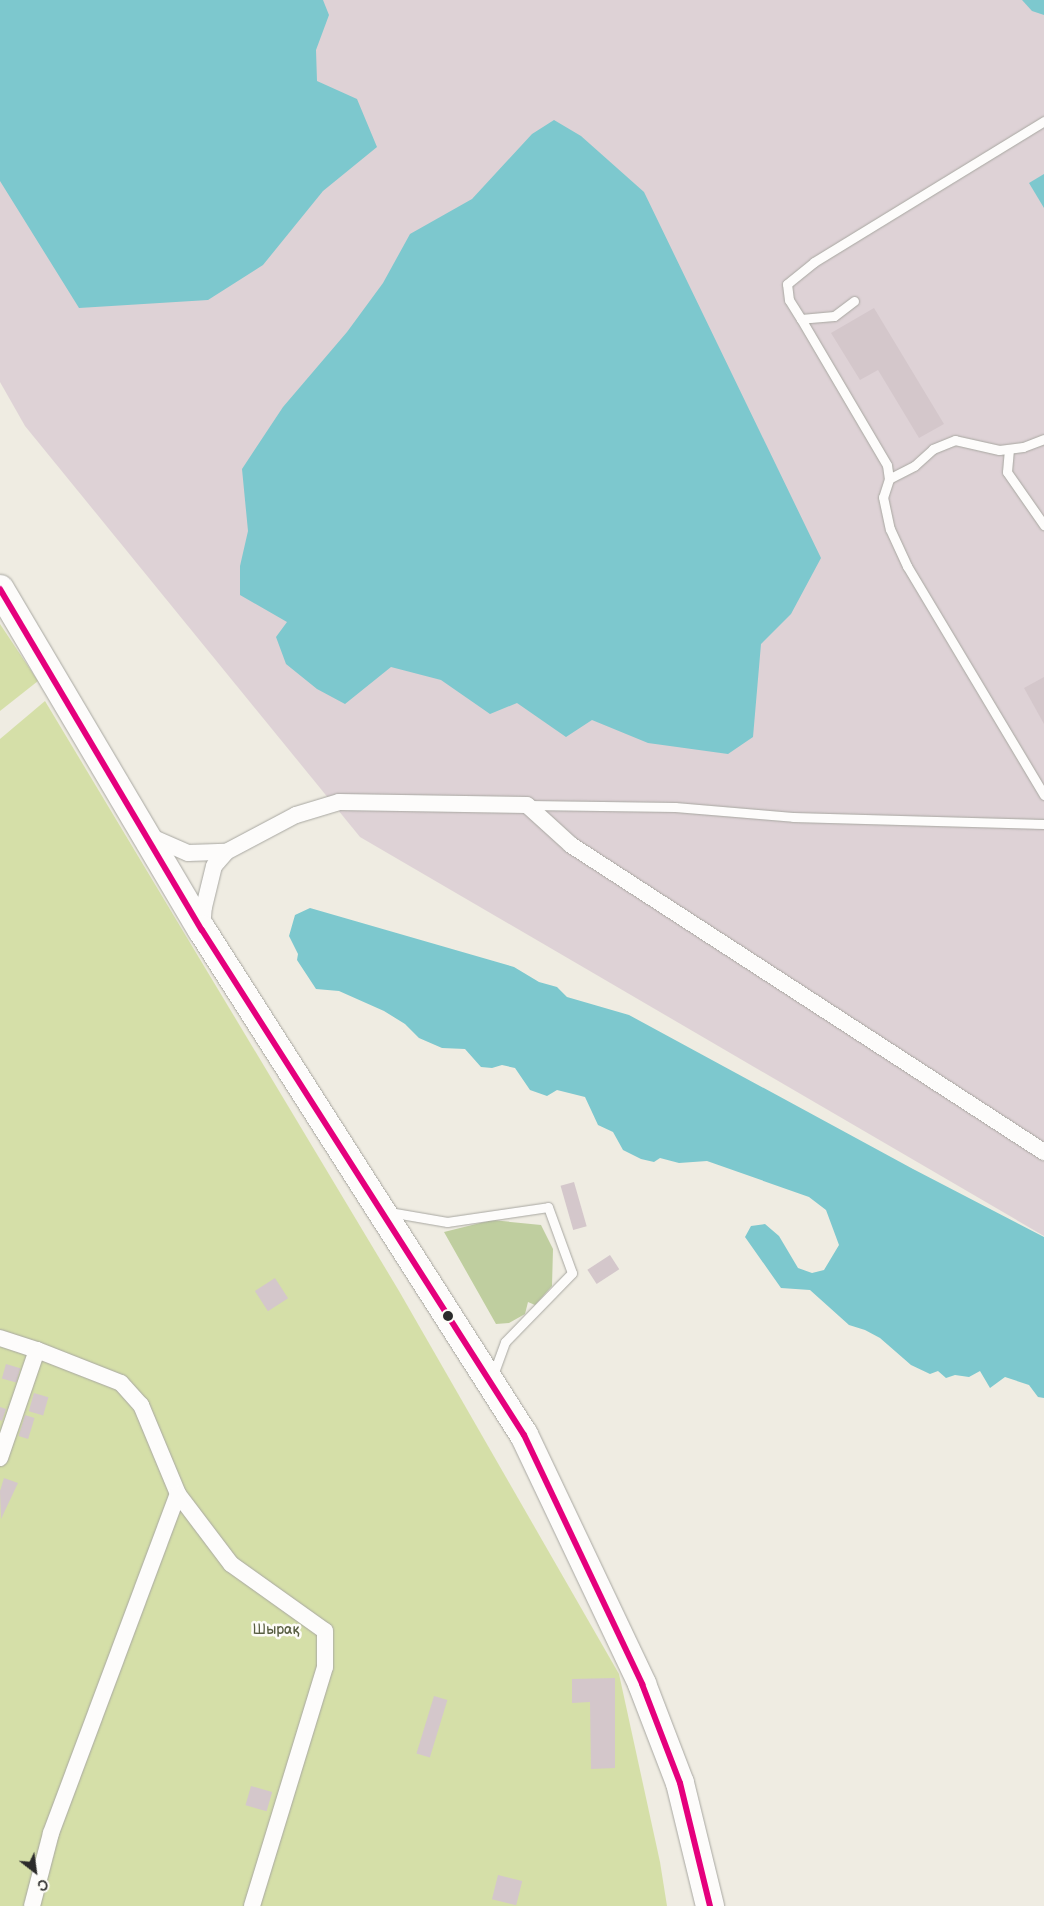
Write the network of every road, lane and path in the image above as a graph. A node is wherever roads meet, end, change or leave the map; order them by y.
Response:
1 (1044, 120) edge
2 (854, 301) dead end
3 (801, 319) junction
4 (1044, 439) edge
5 (1009, 449) junction
6 (889, 479) junction
7 (1044, 525) edge
8 (0, 590) edge
9 (1044, 795) edge
10 (527, 805) junction
11 (1044, 824) edge
12 (145, 834) junction
13 (226, 852) junction
14 (202, 930) junction
15 (1044, 1152) edge
16 (380, 1210) junction
17 (0, 1338) edge
18 (37, 1350) junction
19 (490, 1382) junction
20 (0, 1458) edge
21 (178, 1494) junction
22 (32, 1906) edge
23 (252, 1906) edge
24 (710, 1906) edge

1 - 3 lane
2 - 3 lane
3 - 6 lane
4 - 5 lane
5 - 6 lane
5 - 7 lane
6 - 9 lane
8 - 12 highway
10 - 11 lane
10 - 13 street
10 - 15 street
12 - 13 street
12 - 14 highway
13 - 14 street
14 - 16 highway
16 - 19 highway
16 - 19 lane
17 - 18 street
18 - 20 street
18 - 21 street
19 - 24 highway
21 - 22 street
21 - 23 street

